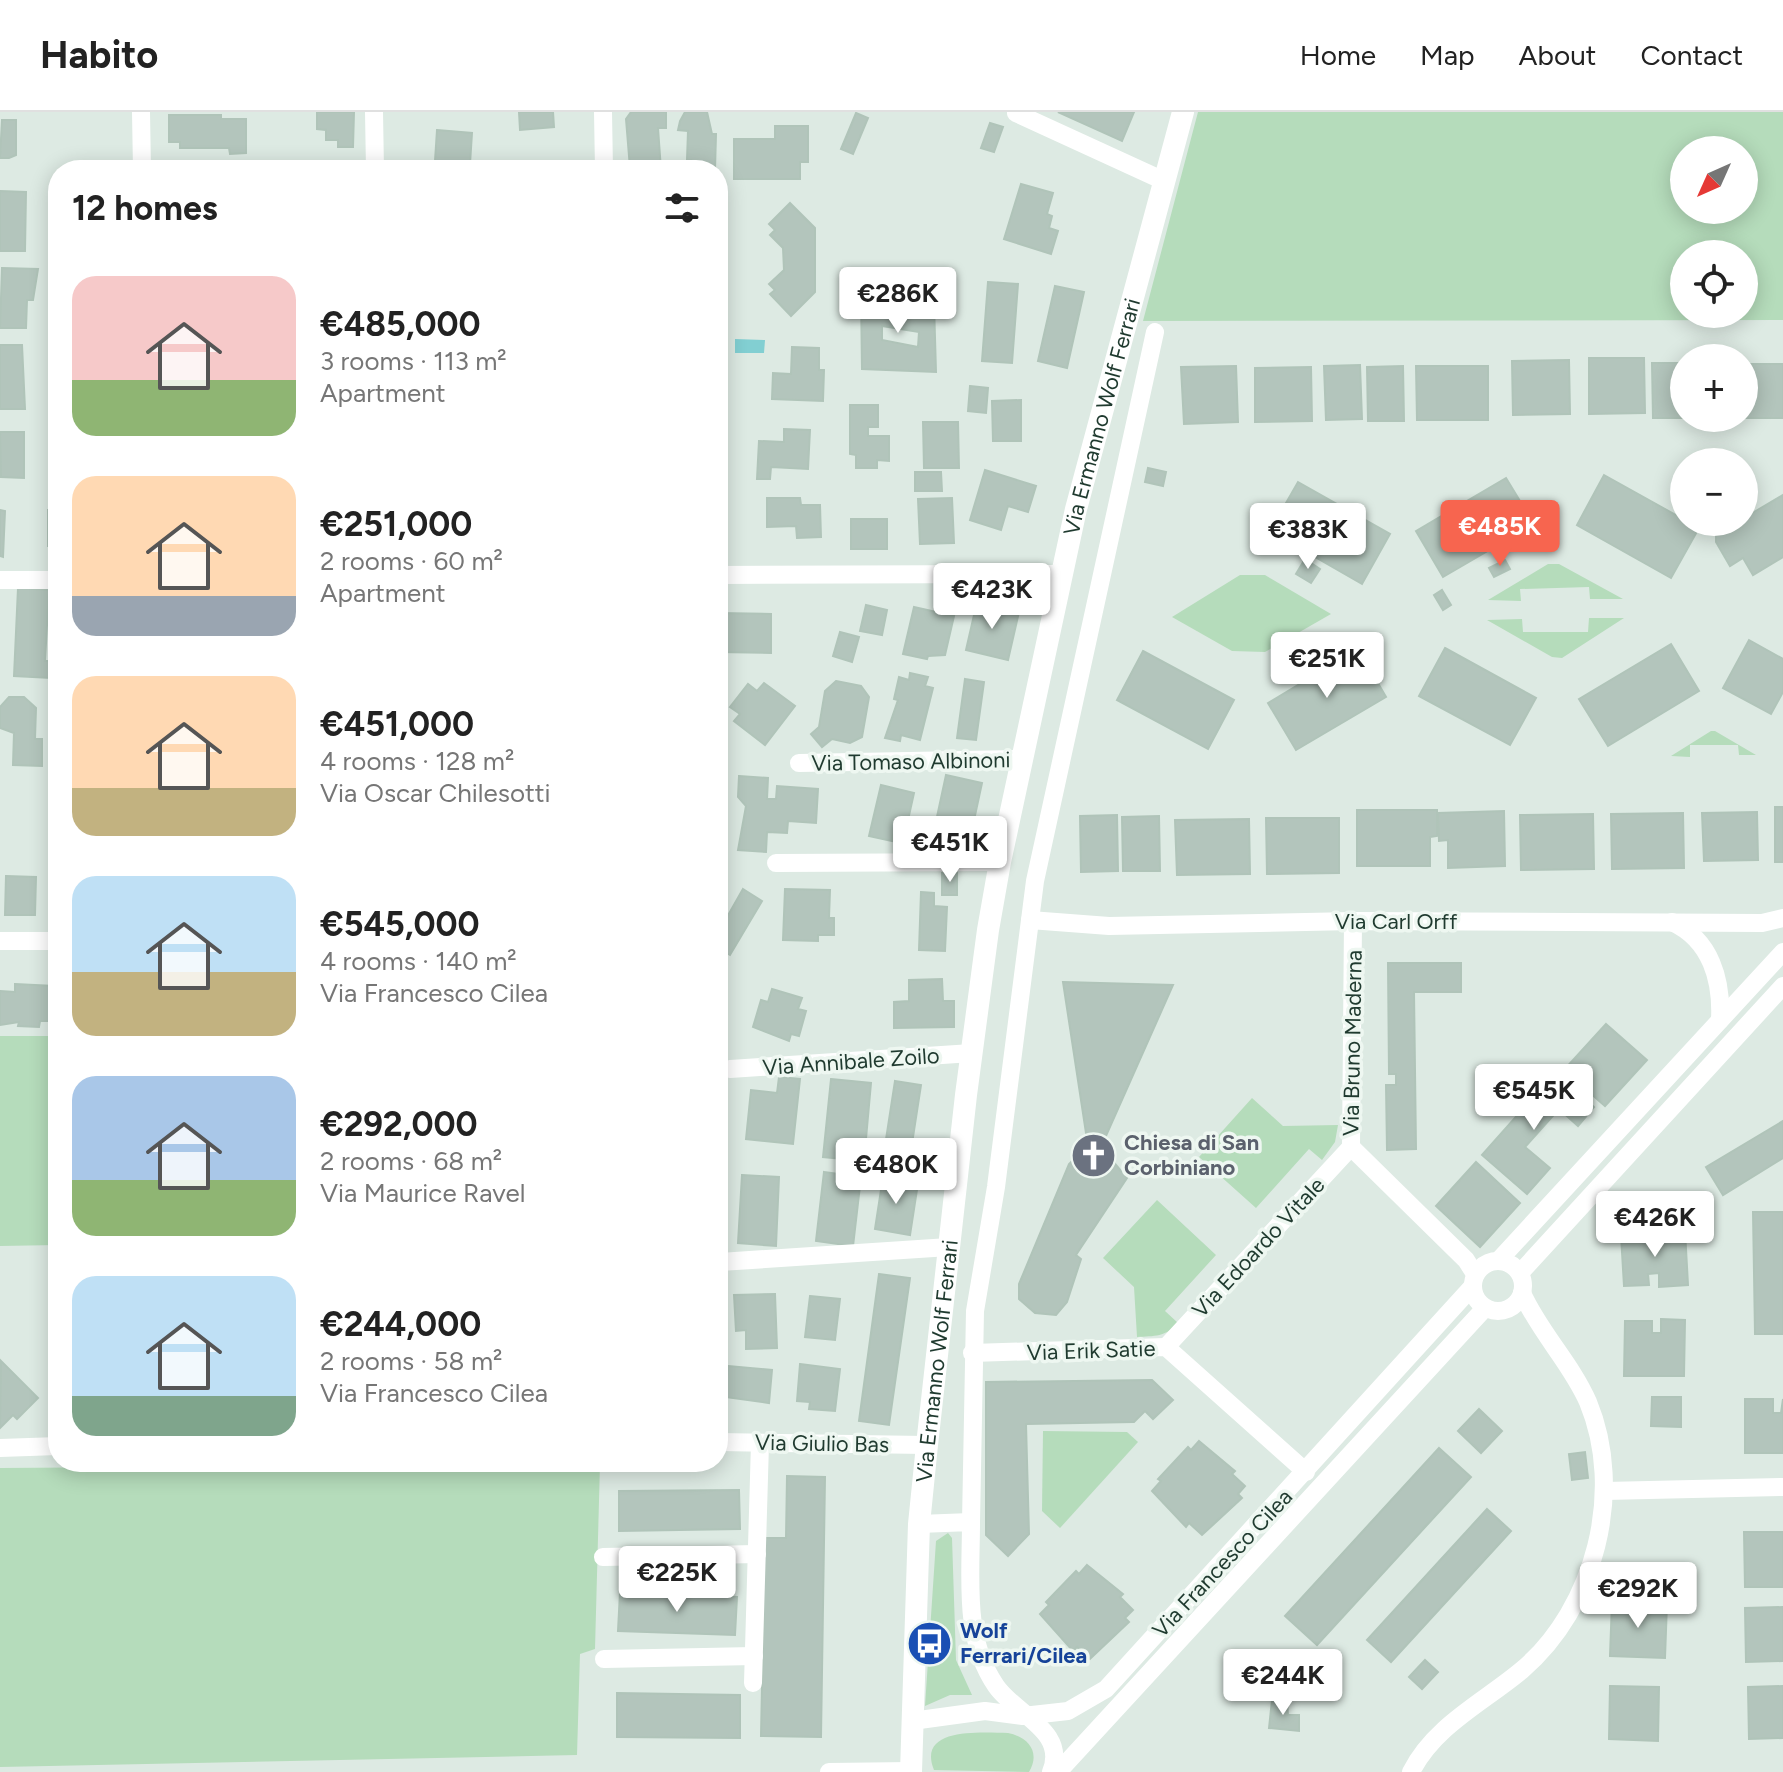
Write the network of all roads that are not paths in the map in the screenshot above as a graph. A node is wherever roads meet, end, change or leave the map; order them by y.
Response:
1 (141, 112) edge
2 (374, 112) edge
3 (603, 112) edge
4 (1183, 112) edge
5 (1016, 113) edge
6 (142, 160) edge
7 (375, 160) edge
8 (604, 160) edge
9 (1162, 180) junction
10 (1155, 332) dead end
11 (1060, 574) junction
12 (728, 575) edge
13 (0, 580) edge
14 (48, 580) edge
15 (1023, 759) junction
16 (799, 763) dead end
17 (1000, 862) junction
18 (776, 863) dead end
19 (1783, 918) edge
20 (1030, 920) junction
21 (1665, 920) junction
22 (1353, 921) junction
23 (1762, 923) junction
24 (1783, 928) edge
25 (0, 941) edge
26 (48, 941) edge
27 (1783, 952) edge
28 (1783, 986) edge
29 (1720, 1020) junction
30 (972, 1053) junction
31 (730, 1069) dead end
32 (1351, 1147) junction
33 (949, 1247) junction
34 (728, 1261) edge
35 (1479, 1269) junction
36 (1520, 1273) junction
37 (1522, 1293) junction
38 (1485, 1308) junction
39 (1509, 1309) junction
40 (1535, 1322) junction
41 (1166, 1347) junction
42 (972, 1353) junction
43 (728, 1442) edge
44 (760, 1443) junction
45 (927, 1445) junction
46 (48, 1446) edge
47 (0, 1448) edge
48 (1306, 1472) junction
49 (1783, 1487) edge
50 (1605, 1491) junction
51 (971, 1522) junction
52 (919, 1524) junction
53 (757, 1554) junction
54 (603, 1557) dead end
55 (754, 1656) junction
56 (604, 1659) dead end
57 (753, 1683) dead end
58 (1023, 1716) junction
59 (912, 1721) junction
60 (911, 1771) edge
61 (829, 1772) edge
62 (1051, 1772) edge
63 (1058, 1772) edge
64 (1411, 1772) edge

1 - 6 street
2 - 7 street
3 - 8 street
4 - 9 street, Via Ermanno Wolf Ferrari
5 - 9 street
9 - 11 street, Via Ermanno Wolf Ferrari
10 - 20 street, Via Ermanno Wolf Ferrari
11 - 12 street
11 - 15 street, Via Ermanno Wolf Ferrari
13 - 14 street
15 - 16 street, Via Tomaso Albinoni
15 - 17 street, Via Ermanno Wolf Ferrari
17 - 18 street
17 - 30 street, Via Ermanno Wolf Ferrari
19 - 23 street, Via Carl Orff
20 - 22 street, Via Carl Orff
20 - 42 street, Via Ermanno Wolf Ferrari
21 - 22 street, Via Carl Orff
21 - 23 street, Via Carl Orff
21 - 29 street
22 - 32 street, Via Bruno Maderna
23 - 24 street, Via Carl Orff
25 - 26 street
27 - 29 street, Via Francesco Cilea
28 - 36 street
29 - 35 street, Via Francesco Cilea
30 - 31 street, Via Annibale Zoilo
30 - 33 street, Via Ermanno Wolf Ferrari
32 - 35 street, Via Bruno Maderna
32 - 41 street, Via Edoardo Vitale
33 - 34 street
33 - 45 street, Via Ermanno Wolf Ferrari
35 - 36 street
35 - 38 street
35 - 48 street, Via Francesco Cilea
36 - 37 street
37 - 39 street
37 - 40 street
38 - 39 street
38 - 63 street, Via Francesco Cilea
39 - 40 street
40 - 50 street
41 - 42 street, Via Erik Satie
41 - 48 street, Via Erik Satie
42 - 51 street, Via Ermanno Wolf Ferrari
43 - 44 street, Via Giulio Bas
44 - 45 street, Via Giulio Bas
44 - 53 street
45 - 52 street, Via Ermanno Wolf Ferrari
46 - 47 street
48 - 58 street, Via Francesco Cilea
49 - 50 street
50 - 64 street
51 - 52 street
51 - 58 street, Via Ermanno Wolf Ferrari
52 - 59 street, Via Ermanno Wolf Ferrari
53 - 54 street
53 - 55 street
55 - 56 street
55 - 57 street
58 - 59 street, Via Francesco Cilea
58 - 62 street, Via Ermanno Wolf Ferrari
59 - 60 street, Via Ermanno Wolf Ferrari
60 - 61 street

